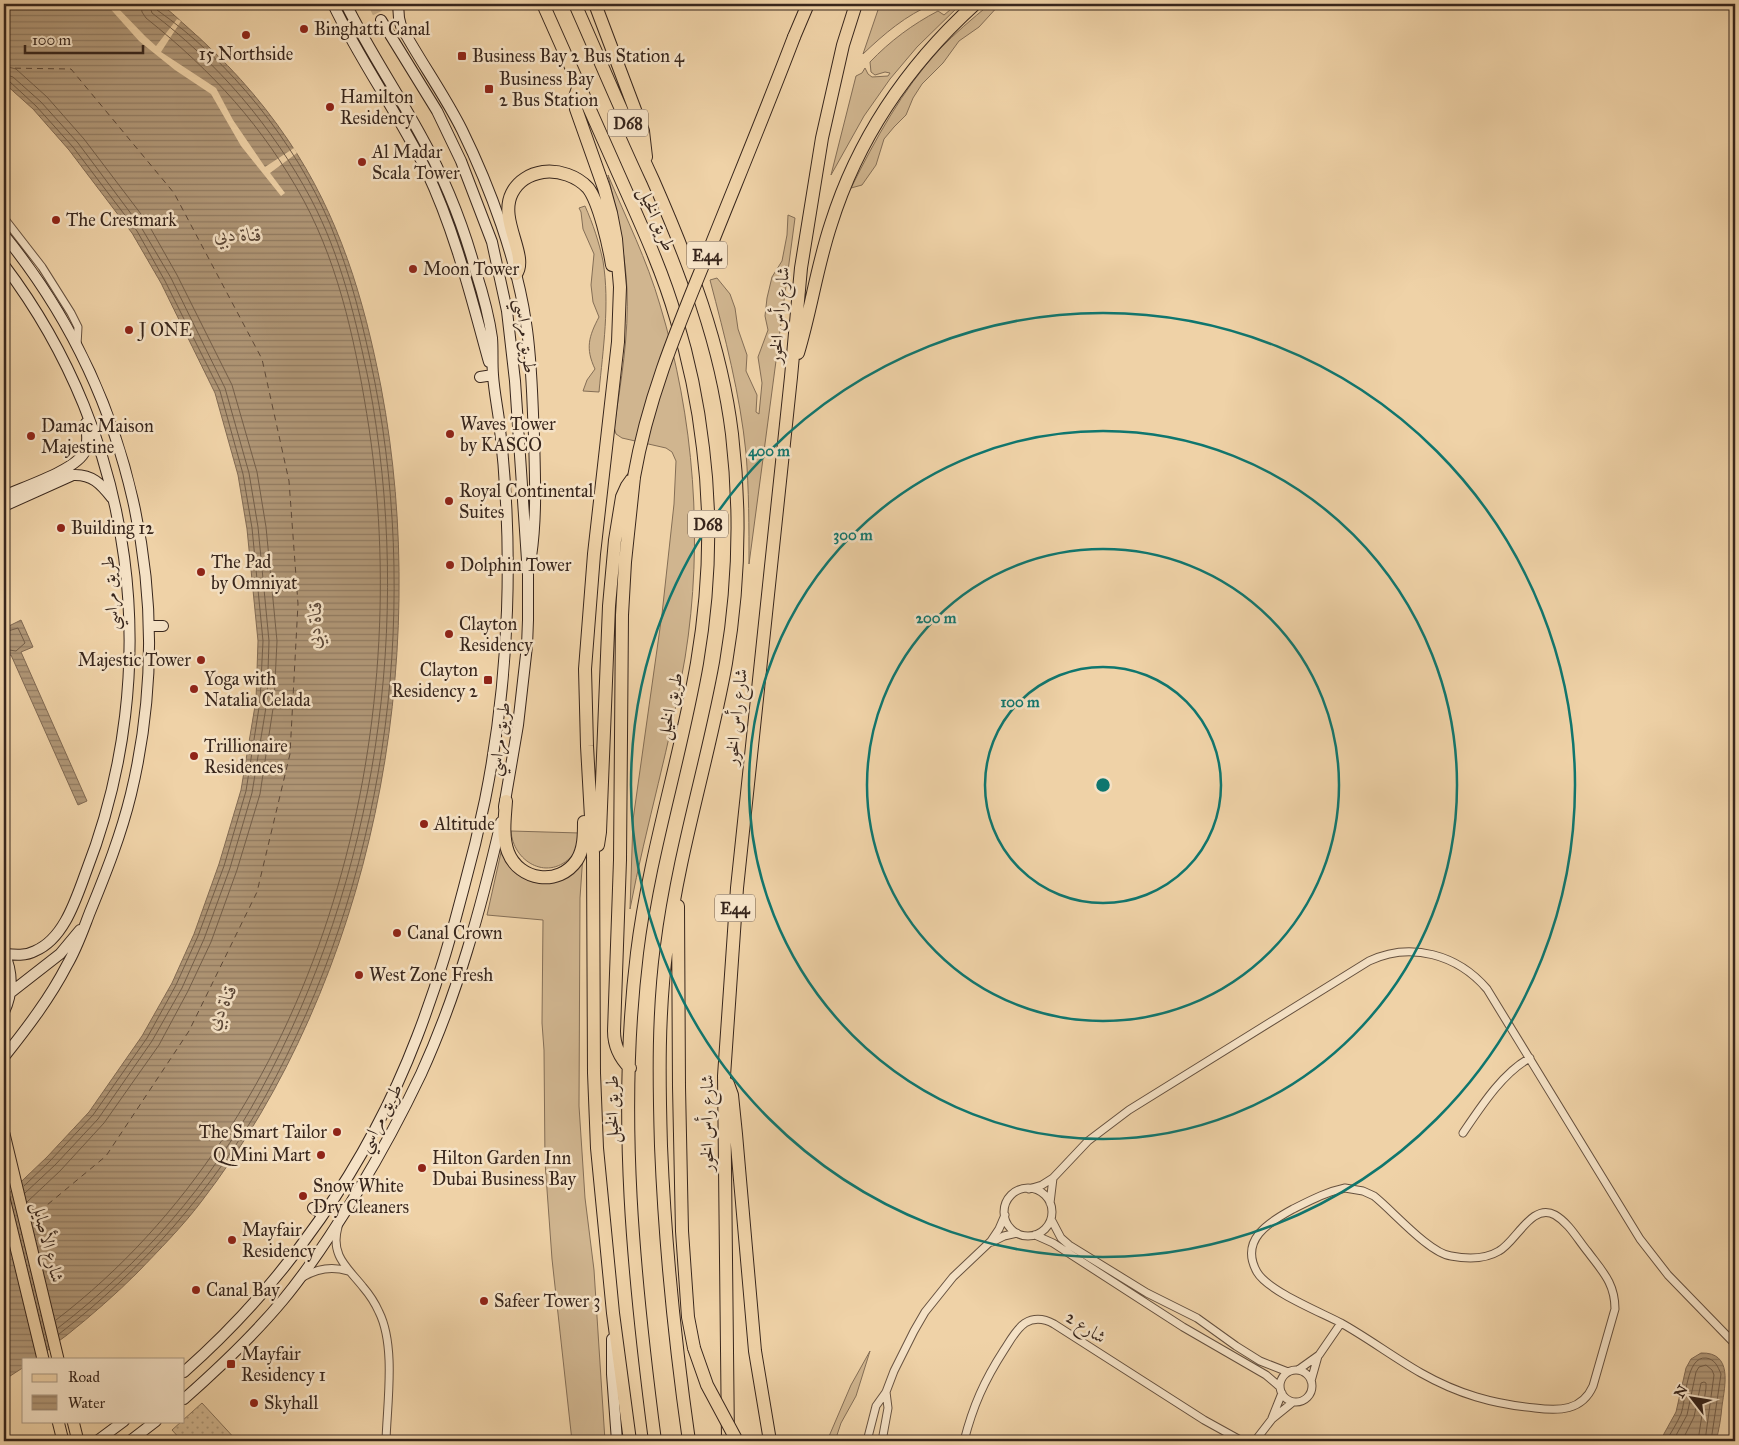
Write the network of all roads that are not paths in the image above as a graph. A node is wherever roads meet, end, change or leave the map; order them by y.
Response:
1 (332, 4) edge
2 (346, 4) edge
3 (398, 4) edge
4 (543, 4) edge
5 (575, 4) edge
6 (595, 4) edge
7 (804, 4) edge
8 (808, 4) edge
9 (856, 4) edge
10 (975, 4) edge
11 (381, 20) tunnel mouth
12 (794, 37) junction
13 (355, 64) dead end
14 (369, 70) junction
15 (579, 85) junction
16 (645, 162) junction
17 (4, 218) edge
18 (4, 235) edge
19 (4, 266) edge
20 (516, 274) junction
21 (8, 275) edge
22 (77, 345) junction
23 (493, 375) junction
24 (480, 377) dead end
25 (791, 377) junction
26 (612, 394) junction
27 (85, 410) junction
28 (634, 478) junction
29 (4, 496) edge
30 (115, 502) junction
31 (4, 506) edge
32 (528, 576) junction
33 (149, 626) junction
34 (163, 626) dead end
35 (587, 746) junction
36 (506, 801) junction
37 (593, 853) junction
38 (676, 886) junction
39 (89, 914) junction
40 (4, 954) edge
41 (10, 993) junction
42 (419, 1002) dead end
43 (429, 1006) junction
44 (4, 1012) edge
45 (4, 1057) edge
46 (1530, 1058) junction
47 (630, 1068) junction
48 (724, 1076) junction
49 (1463, 1133) dead end
50 (4, 1134) edge
51 (1053, 1178) junction
52 (1029, 1189) junction
53 (4, 1198) edge
54 (1050, 1203) junction
55 (313, 1208) dead end
56 (323, 1215) junction
57 (1005, 1215) junction
58 (342, 1217) junction
59 (1051, 1220) junction
60 (1017, 1233) junction
61 (1036, 1235) junction
62 (986, 1246) junction
63 (348, 1271) junction
64 (297, 1282) junction
65 (613, 1313) junction
66 (1196, 1318) junction
67 (1341, 1323) junction
68 (1189, 1330) junction
69 (1735, 1344) edge
70 (1319, 1356) junction
71 (43, 1358) edge
72 (58, 1358) edge
73 (1298, 1370) junction
74 (185, 1371) edge
75 (1288, 1372) junction
76 (1311, 1381) junction
77 (1281, 1390) junction
78 (886, 1392) junction
79 (185, 1398) edge
80 (1293, 1402) junction
81 (1272, 1419) junction
82 (58, 1422) edge
83 (73, 1422) edge
84 (155, 1422) edge
85 (121, 1424) edge
86 (144, 1431) junction
87 (869, 1432) junction
88 (882, 1438) edge
89 (967, 1440) edge
90 (62, 1441) edge
91 (78, 1441) edge
92 (97, 1441) edge
93 (106, 1441) edge
94 (130, 1441) edge
95 (136, 1441) edge
96 (386, 1441) edge
97 (617, 1441) edge
98 (630, 1441) edge
99 (655, 1441) edge
100 (689, 1441) edge
101 (728, 1441) edge
102 (737, 1441) edge
103 (770, 1441) edge
104 (867, 1441) edge
105 (1242, 1441) edge
106 (1255, 1441) edge

1 - 14 street
2 - 23 street, طريق مراسي
3 - 20 street
4 - 15 highway, طريق الخيل / D68
5 - 16 highway, طريق الخيل / D68
6 - 16 highway
7 - 12 highway
8 - 12 highway, E44
9 - 25 highway, شارع رأس الخور / E44
10 - 25 highway
11 - 32 street, طريق مراسي
12 - 28 highway, E44, bridge
13 - 14 street
14 - 23 street
15 - 26 highway
15 - 47 highway, طريق الخيل / D68
16 - 38 highway, طريق الخيل / D68
17 - 22 street
18 - 22 street, طريق مراسي
19 - 21 street, طريق مراسي
20 - 26 highway
20 - 32 street
21 - 27 street, طريق مراسي
22 - 33 street, طريق مراسي
23 - 24 street
23 - 43 street, طريق مراسي
25 - 48 highway, شارع رأس الخور / E44
26 - 35 highway
27 - 29 street
27 - 30 street, طريق مراسي
28 - 37 highway
28 - 47 highway, E44
30 - 31 street
30 - 40 street, طريق مراسي
32 - 36 street, طريق مراسي
33 - 34 street
33 - 39 street, طريق مراسي
35 - 36 highway
35 - 37 highway
36 - 58 street, طريق مراسي
37 - 65 highway
38 - 100 highway, طريق الخيل
38 - 102 highway, bridge
39 - 41 street
39 - 45 street
40 - 41 street
41 - 44 street
42 - 43 street
43 - 56 street, طريق مراسي
46 - 49 street
46 - 51 street
46 - 69 street
47 - 99 highway, طريق الخيل
48 - 101 highway, شارع رأس الخور / E44
48 - 103 highway
50 - 72 main road, شارع الأصايل
51 - 52 street
51 - 54 street
52 - 54 street
52 - 57 street
53 - 71 main road, شارع الأصايل
54 - 59 street
55 - 56 street
56 - 74 street, طريق مراسي
57 - 60 street
57 - 62 street
58 - 63 street
58 - 64 street, طريق مراسي
59 - 61 street
59 - 66 street
60 - 61 street
60 - 62 street
61 - 68 street
62 - 78 street
63 - 64 street
63 - 96 street
64 - 79 street, طريق مراسي
65 - 97 street
65 - 98 highway
66 - 68 street
66 - 75 street
67 - 67 street
67 - 70 street
68 - 77 street
70 - 73 street
70 - 76 street
73 - 75 street
73 - 76 street
75 - 77 street
76 - 80 street
77 - 80 street
77 - 81 street
78 - 87 street
78 - 88 street
80 - 81 street
81 - 106 street
82 - 90 main road
83 - 91 main road
84 - 86 street
85 - 92 street
85 - 93 street
86 - 94 street
86 - 95 street
87 - 88 street
87 - 104 street
89 - 105 street, شارع 2

